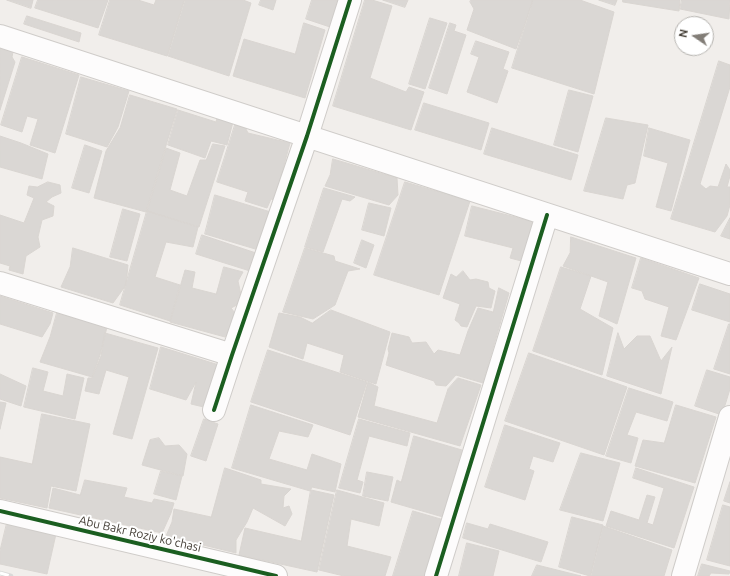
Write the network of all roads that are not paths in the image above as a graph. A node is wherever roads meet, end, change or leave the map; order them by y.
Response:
1 (350, 0) edge
2 (0, 36) edge
3 (306, 136) junction
4 (547, 214) junction
5 (730, 274) edge
6 (0, 283) edge
7 (232, 354) junction
8 (214, 410) dead end
9 (730, 417) edge
10 (0, 511) edge
11 (276, 576) edge
12 (436, 576) edge
13 (683, 576) edge

1 - 3 street
2 - 3 street
3 - 4 street
3 - 7 street
4 - 5 street
4 - 12 street
6 - 7 street
7 - 8 street
9 - 13 street
10 - 11 street, Abu Bakr Roziy ko'chasi

